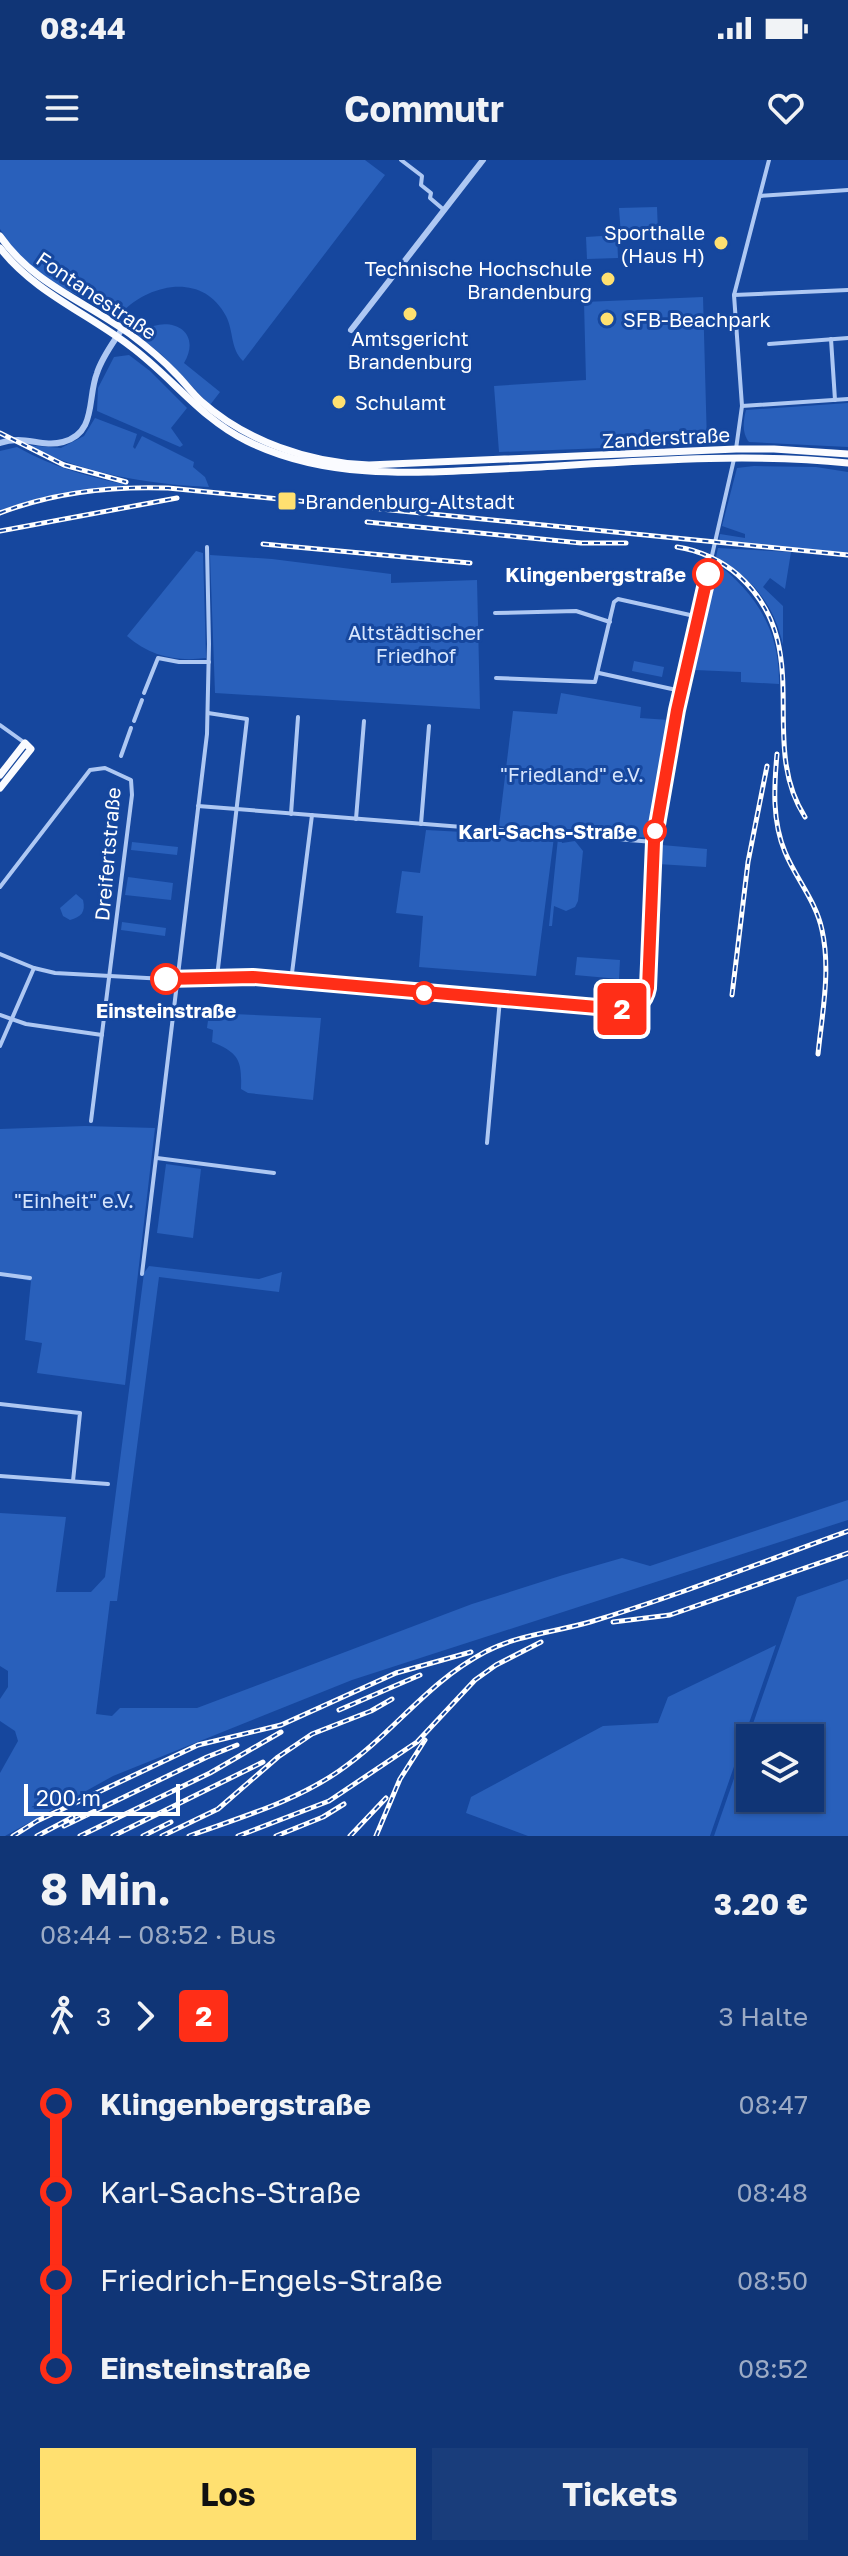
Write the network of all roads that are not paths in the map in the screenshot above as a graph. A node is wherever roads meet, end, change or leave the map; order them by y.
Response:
1 (401, 160) edge
2 (483, 160) edge
3 (769, 160) edge
4 (848, 190) edge
5 (760, 196) junction
6 (444, 210) junction
7 (0, 236) edge
8 (0, 248) edge
9 (848, 290) edge
10 (734, 295) junction
11 (122, 329) junction
12 (351, 330) dead end
13 (117, 337) junction
14 (848, 338) edge
15 (831, 339) junction
16 (769, 344) dead end
17 (848, 399) edge
18 (835, 400) junction
19 (742, 406) junction
20 (0, 443) edge
21 (736, 449) junction
22 (268, 451) joint
23 (300, 453) joint
24 (848, 454) edge
25 (734, 459) junction
26 (848, 463) edge
27 (486, 466) junction
28 (207, 547) dead end
29 (495, 613) dead end
30 (699, 617) junction
31 (610, 622) junction
32 (209, 662) junction
33 (599, 673) junction
34 (496, 678) dead end
35 (681, 691) junction
36 (144, 693) dead end
37 (142, 700) dead end
38 (208, 713) junction
39 (298, 717) dead end
40 (134, 721) dead end
41 (364, 721) dead end
42 (0, 725) edge
43 (429, 726) dead end
44 (131, 728) dead end
45 (28, 746) junction
46 (121, 756) dead end
47 (118, 764) dead end
48 (116, 771) junction
49 (0, 775) edge
50 (0, 788) edge
51 (198, 806) junction
52 (237, 810) junction
53 (291, 814) junction
54 (312, 815) junction
55 (356, 819) junction
56 (421, 824) junction
57 (654, 842) junction
58 (0, 887) edge
59 (0, 954) edge
60 (34, 968) junction
61 (217, 977) junction
62 (109, 978) junction
63 (177, 978) junction
64 (291, 981) junction
65 (500, 999) junction
66 (0, 1015) edge
67 (11, 1020) junction
68 (102, 1035) junction
69 (0, 1046) edge
70 (91, 1121) dead end
71 (487, 1143) dead end
72 (157, 1158) junction
73 (274, 1173) dead end
74 (0, 1274) edge
75 (142, 1274) dead end
76 (30, 1278) dead end
77 (0, 1404) edge
78 (0, 1476) edge
79 (73, 1481) junction
80 (108, 1484) dead end

1 - 6 street
2 - 6 street
3 - 5 street
4 - 5 street
5 - 10 street
6 - 12 street
7 - 11 main road, Fontanestraße
8 - 13 main road, Fontanestraße
9 - 10 street
10 - 19 street
11 - 13 street
11 - 23 main road, Fontanestraße
13 - 20 street
13 - 22 main road, Fontanestraße
14 - 15 street
15 - 16 street
15 - 18 street
17 - 18 street
18 - 19 street
19 - 21 street
21 - 24 main road, Zanderstraße
21 - 25 main road
21 - 27 main road, Zanderstraße
22 - 27 main road, Zanderstraße
23 - 27 main road, Zanderstraße
25 - 26 main road, Zanderstraße
25 - 27 main road, Zanderstraße
25 - 30 street
28 - 32 street
29 - 31 street
30 - 31 street
30 - 35 street
31 - 33 street
32 - 36 street
32 - 38 street
33 - 34 street
33 - 35 street
35 - 57 street
37 - 40 street
38 - 51 street
38 - 52 street
39 - 53 street
41 - 55 street
42 - 45 street
43 - 56 street
44 - 46 street
45 - 49 main road
45 - 50 main road
47 - 48 street
48 - 58 street, Dreifertstraße
48 - 62 street, Dreifertstraße
51 - 52 street
51 - 63 street
52 - 53 street
52 - 61 street
53 - 54 street
54 - 55 street
54 - 64 street
55 - 56 street
56 - 57 street
57 - 65 street
59 - 60 street
60 - 62 street
60 - 67 street
61 - 63 street
61 - 64 street
62 - 63 street
62 - 68 street
63 - 72 street
64 - 65 street
65 - 71 street
66 - 67 street
67 - 68 street
67 - 69 street
68 - 70 street
72 - 73 street
72 - 75 street
74 - 76 street
77 - 79 street
78 - 79 street
79 - 80 street

